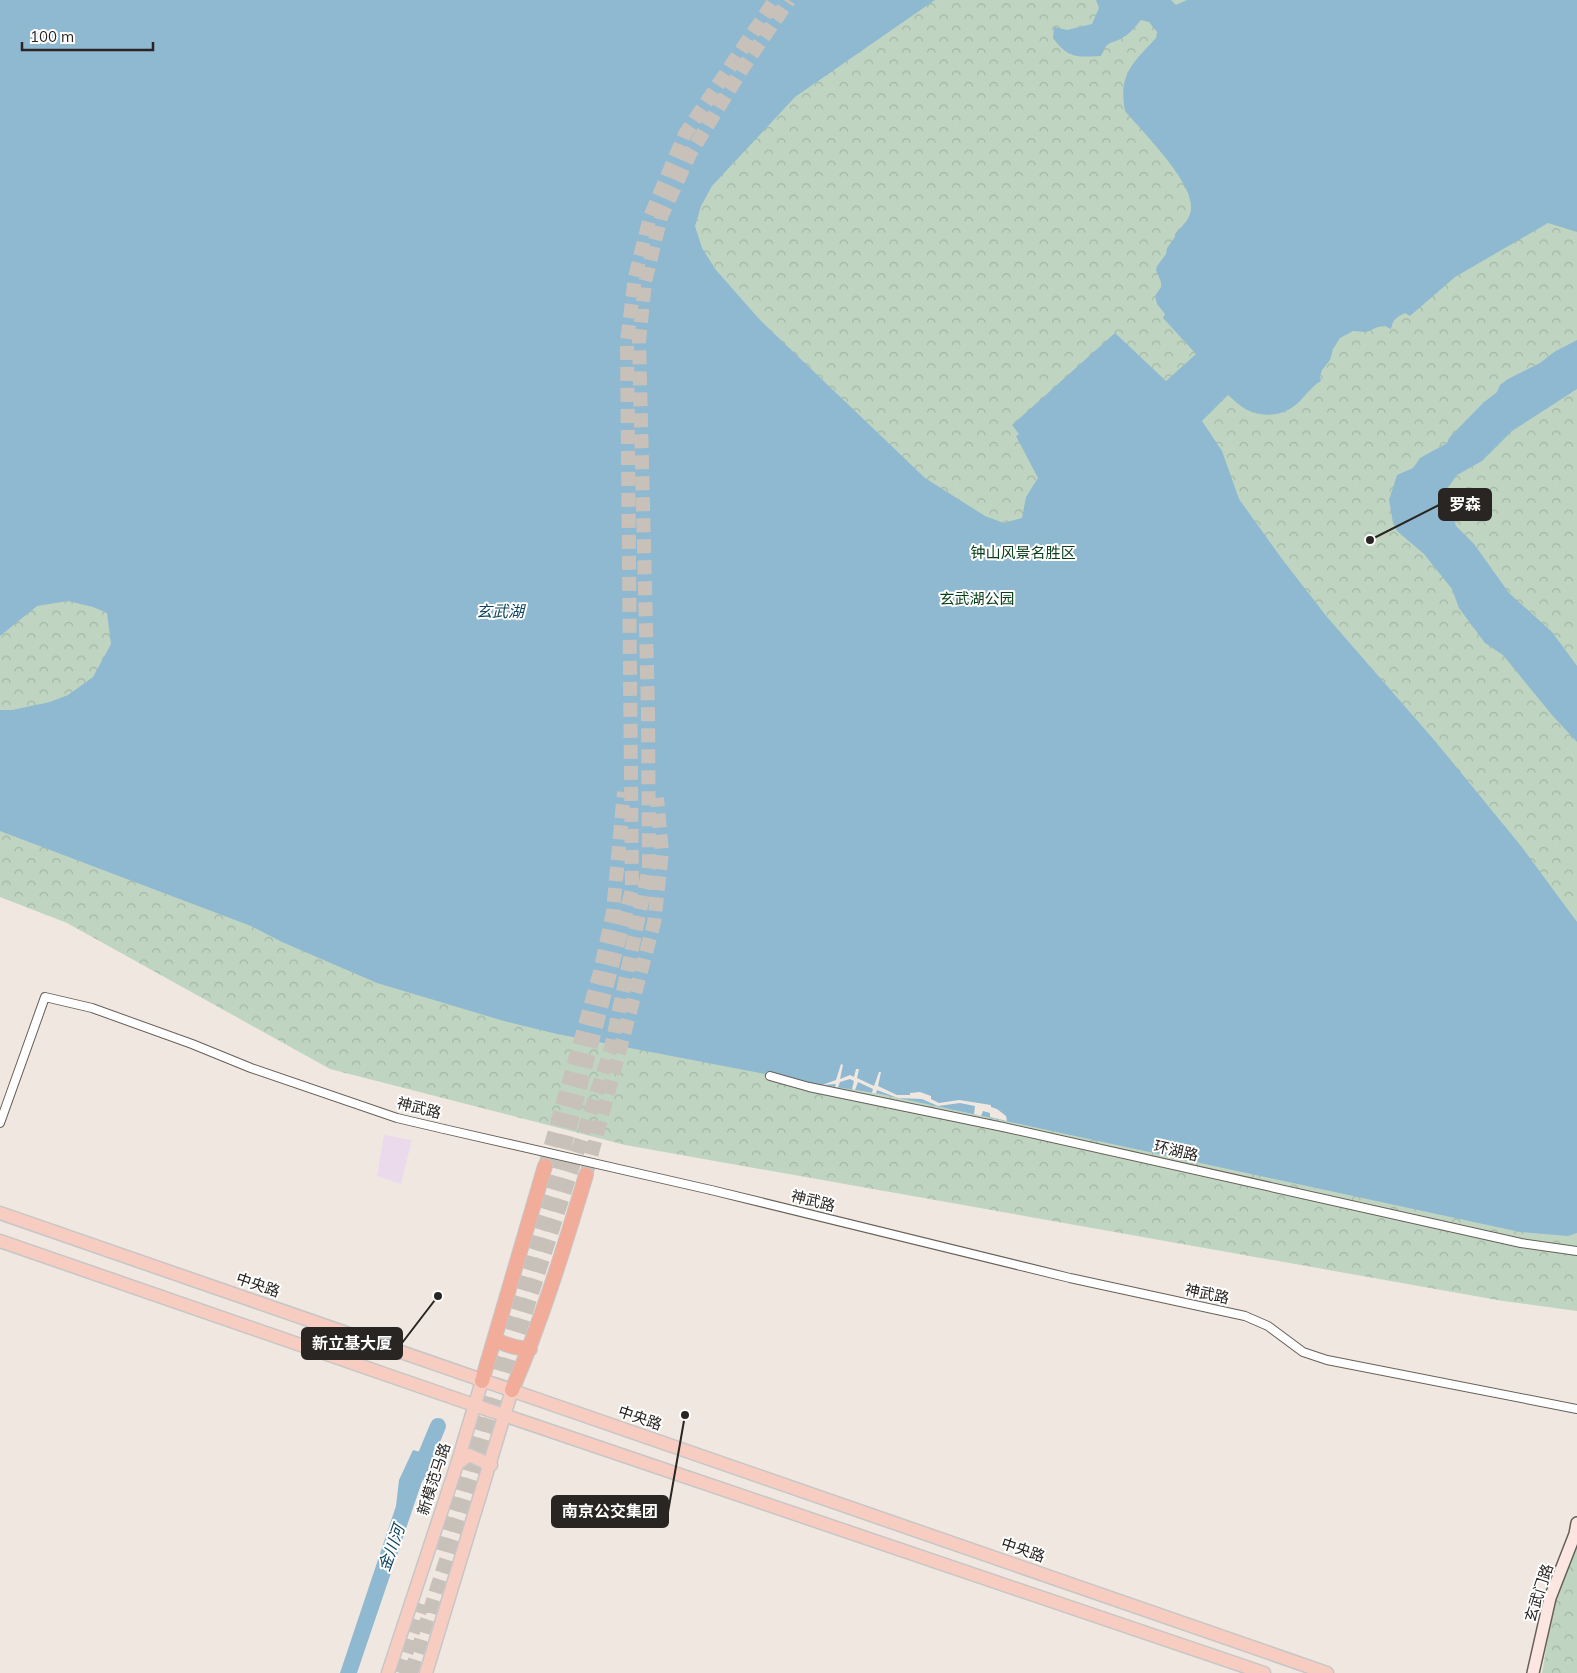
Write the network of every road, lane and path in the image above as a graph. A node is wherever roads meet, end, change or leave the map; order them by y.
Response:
1 (770, 1076) dead end
2 (0, 1123) edge
3 (545, 1166) tunnel mouth
4 (586, 1175) tunnel mouth
5 (0, 1213) edge
6 (0, 1241) edge
7 (1577, 1251) edge
8 (495, 1339) junction
9 (530, 1348) junction
10 (482, 1381) junction
11 (512, 1390) junction
12 (474, 1405) junction
13 (1577, 1409) edge
14 (506, 1414) junction
15 (456, 1464) junction
16 (491, 1465) junction
17 (1577, 1523) edge
18 (388, 1673) edge
19 (426, 1673) edge
20 (1264, 1673) edge
21 (1327, 1673) edge
22 (1533, 1673) edge

1 - 7 street, 环湖路
2 - 13 street, 神武路, bridge
3 - 8 highway
4 - 9 highway
5 - 10 main road, 中央路
6 - 12 main road
8 - 9 highway
8 - 10 highway
9 - 11 highway
10 - 11 main road, 中央路
10 - 12 main road, 新模范马路
11 - 14 main road
11 - 21 main road, 中央路
12 - 14 main road
12 - 15 main road, 新模范马路
14 - 16 main road
14 - 20 main road
15 - 16 main road
15 - 18 main road, 新模范马路
16 - 19 main road
17 - 22 street, 玄武门路

